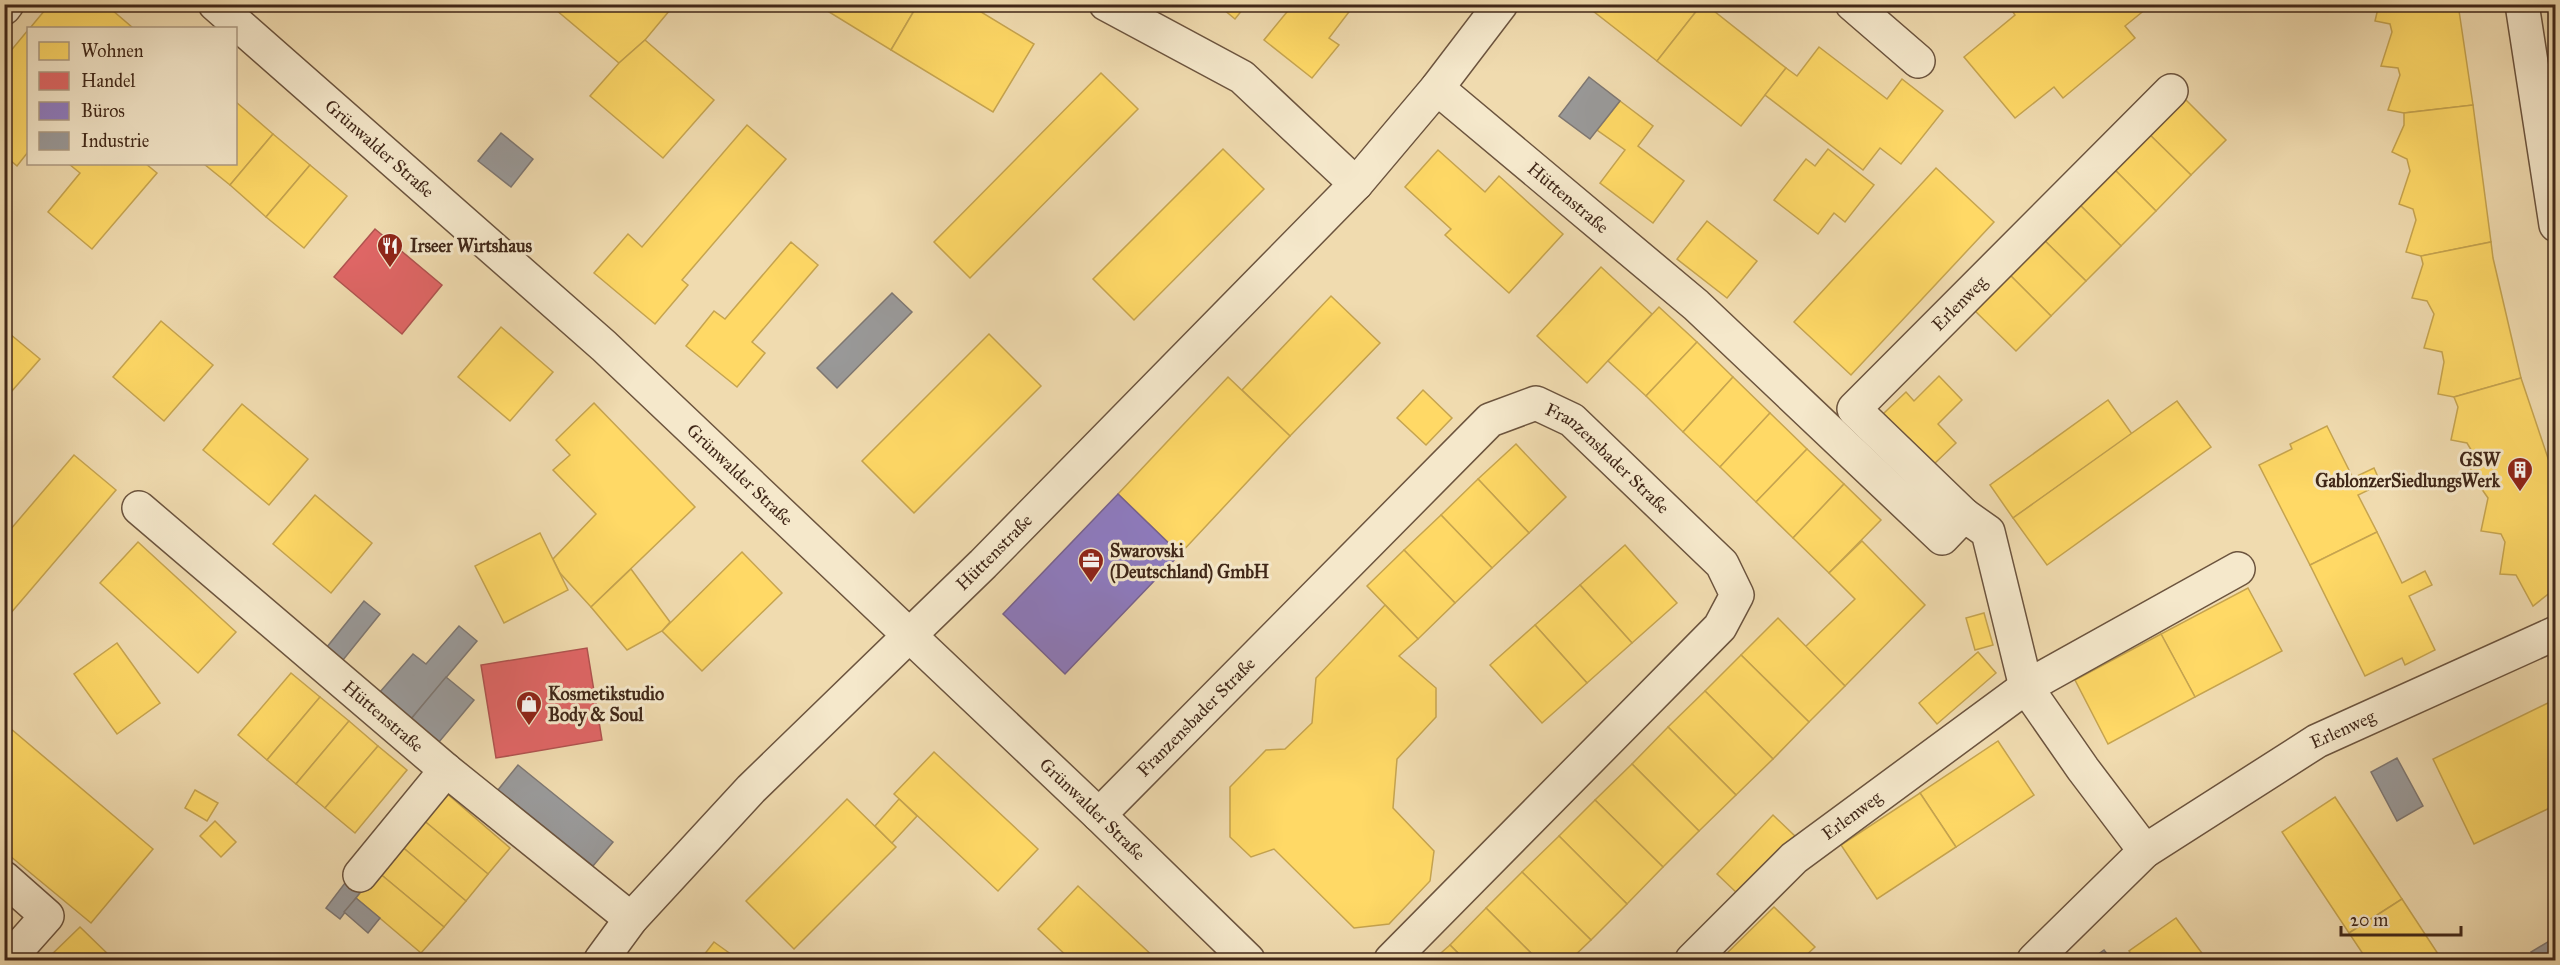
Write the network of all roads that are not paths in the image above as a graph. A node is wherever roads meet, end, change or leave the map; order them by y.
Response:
1 (215, 4) edge
2 (1106, 4) edge
3 (1501, 4) edge
4 (1852, 4) edge
5 (2522, 4) edge
6 (1918, 61) dead end
7 (1437, 88) junction
8 (2171, 91) dead end
9 (1356, 184) junction
10 (2556, 225) edge
11 (139, 508) dead end
12 (1965, 515) junction
13 (2238, 569) dead end
14 (2556, 633) edge
15 (911, 636) junction
16 (2025, 687) junction
17 (446, 770) junction
18 (1099, 815) junction
19 (2145, 851) junction
20 (360, 874) dead end
21 (4, 878) edge
22 (631, 919) junction
23 (8, 960) edge
24 (601, 960) edge
25 (1248, 960) edge
26 (1391, 960) edge
27 (1692, 960) edge
28 (2034, 960) edge

1 - 15 street, Grünwalder Straße
2 - 9 street
3 - 7 street, Hüttenstraße
4 - 6 street
5 - 10 street
7 - 9 street, Hüttenstraße
7 - 12 street, Hüttenstraße
8 - 12 street, Erlenweg
9 - 15 street, Hüttenstraße
11 - 17 street, Hüttenstraße
12 - 16 street, Erlenweg
13 - 16 street, Erlenweg
14 - 19 street, Erlenweg
15 - 18 street, Grünwalder Straße
15 - 22 street, Hüttenstraße
16 - 19 street, Erlenweg
16 - 27 street, Erlenweg
17 - 20 street
17 - 22 street, Hüttenstraße
18 - 25 street, Grünwalder Straße
18 - 26 street, Franzensbader Straße
19 - 28 street, Erlenweg
21 - 23 street
22 - 24 street, Hüttenstraße

